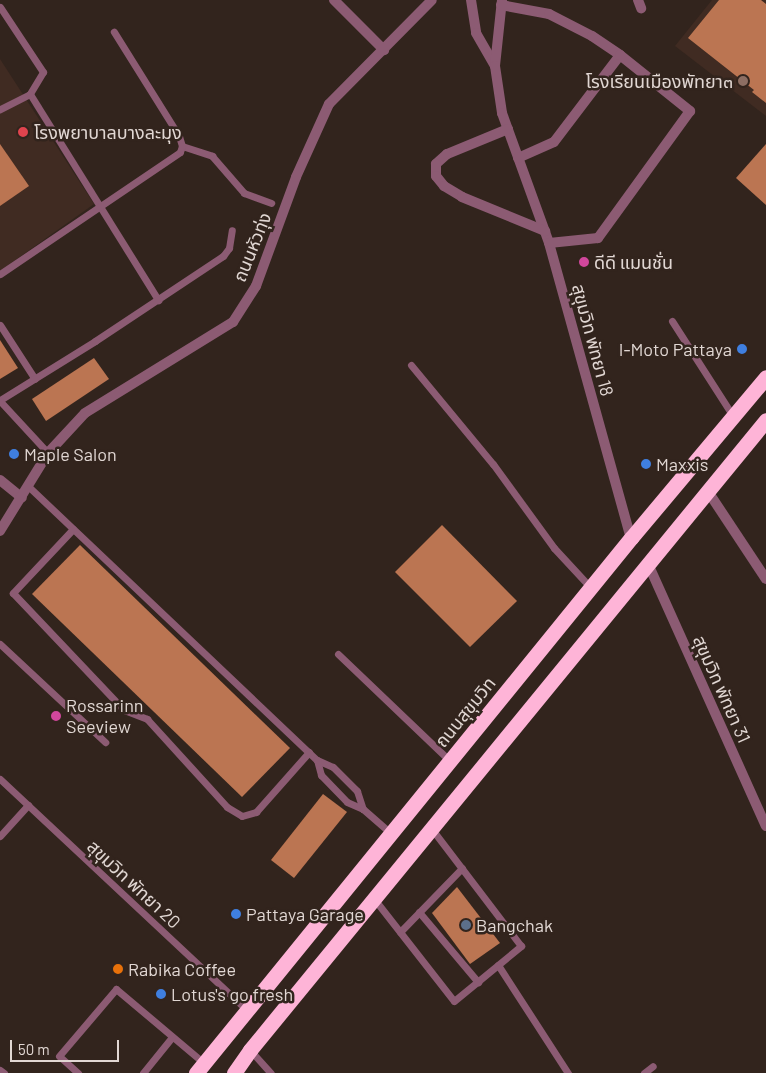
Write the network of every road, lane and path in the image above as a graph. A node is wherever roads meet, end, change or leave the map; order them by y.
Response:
1 (334, 0) edge
2 (432, 0) edge
3 (472, 0) edge
4 (501, 2) edge
5 (1, 8) edge
6 (114, 32) dead end
7 (384, 50) junction
8 (620, 55) junction
9 (495, 66) junction
10 (30, 94) junction
11 (0, 108) edge
12 (508, 129) junction
13 (182, 146) junction
14 (518, 158) junction
15 (271, 203) dead end
16 (100, 208) junction
17 (232, 230) dead end
18 (545, 231) junction
19 (549, 243) junction
20 (0, 274) edge
21 (158, 300) junction
22 (672, 321) dead end
23 (0, 325) edge
24 (412, 365) dead end
25 (766, 376) edge
26 (35, 378) junction
27 (0, 401) edge
28 (733, 416) junction
29 (766, 420) edge
30 (48, 453) junction
31 (0, 480) edge
32 (29, 487) junction
33 (708, 493) junction
34 (22, 498) junction
35 (74, 529) junction
36 (0, 531) edge
37 (631, 538) junction
38 (649, 566) junction
39 (766, 579) edge
40 (591, 588) junction
41 (0, 644) edge
42 (338, 654) dead end
43 (105, 742) dead end
44 (309, 752) junction
45 (317, 760) junction
46 (450, 761) junction
47 (0, 779) edge
48 (28, 805) junction
49 (363, 809) junction
50 (766, 826) edge
51 (432, 829) junction
52 (391, 832) junction
53 (0, 836) edge
54 (462, 868) junction
55 (375, 900) junction
56 (419, 912) junction
57 (400, 932) junction
58 (498, 965) junction
59 (478, 982) junction
60 (247, 1010) junction
61 (172, 1037) junction
62 (250, 1050) junction
63 (653, 1066) dead end
64 (200, 1068) edge
65 (0, 1070) edge
66 (4, 1073) edge
67 (78, 1073) edge
68 (143, 1073) edge
69 (234, 1073) edge
70 (271, 1073) edge
71 (568, 1073) edge
72 (644, 1073) edge

1 - 7 street
2 - 7 street, ถนนหัวทุ่ง
3 - 9 street, สุขุมวิท พัทยา 18
4 - 8 street
4 - 9 street, สุขุมวิท พัทยา 18
5 - 10 lane
6 - 13 lane
7 - 30 street, ถนนหัวทุ่ง
8 - 14 street
8 - 19 street
9 - 12 street, สุขุมวิท พัทยา 18
10 - 11 lane
10 - 16 lane
12 - 14 street, สุขุมวิท พัทยา 18
12 - 18 street
13 - 15 lane
13 - 16 lane
14 - 18 street, สุขุมวิท พัทยา 18
16 - 20 lane
16 - 21 lane
17 - 21 lane
18 - 19 street, สุขุมวิท พัทยา 18
19 - 37 street, สุขุมวิท พัทยา 18
21 - 26 lane
22 - 28 lane
23 - 26 lane
24 - 40 lane
25 - 28 highway, ถนนสุขุมวิท
26 - 27 lane
27 - 30 lane
28 - 37 highway, ถนนสุขุมวิท
29 - 33 highway
30 - 32 street, ถนนหัวทุ่ง
31 - 34 street
32 - 34 street, ถนนหัวทุ่ง
32 - 35 lane
33 - 38 highway
33 - 39 street
34 - 36 street, ถนนหัวทุ่ง
35 - 44 lane
35 - 44 lane
37 - 40 highway, ถนนสุขุมวิท
38 - 50 street, สุขุมวิท พัทยา 31
38 - 51 highway
40 - 46 highway, ถนนสุขุมวิท
41 - 43 lane
42 - 46 lane
44 - 45 lane
45 - 49 lane
45 - 49 lane
46 - 52 highway, ถนนสุขุมวิท
47 - 48 lane, สุขุมวิท พัทยา 20
48 - 53 lane
48 - 60 lane, สุขุมวิท พัทยา 20
49 - 52 lane
51 - 54 lane
51 - 55 highway
52 - 60 highway, ถนนสุขุมวิท
54 - 56 lane
54 - 58 lane
55 - 57 lane
55 - 62 highway
56 - 57 lane
56 - 59 lane
57 - 59 lane
58 - 59 lane
58 - 71 lane
60 - 64 highway, ถนนสุขุมวิท
61 - 64 lane
61 - 67 lane
61 - 68 lane
62 - 69 highway
62 - 70 lane
63 - 72 lane
65 - 66 lane

